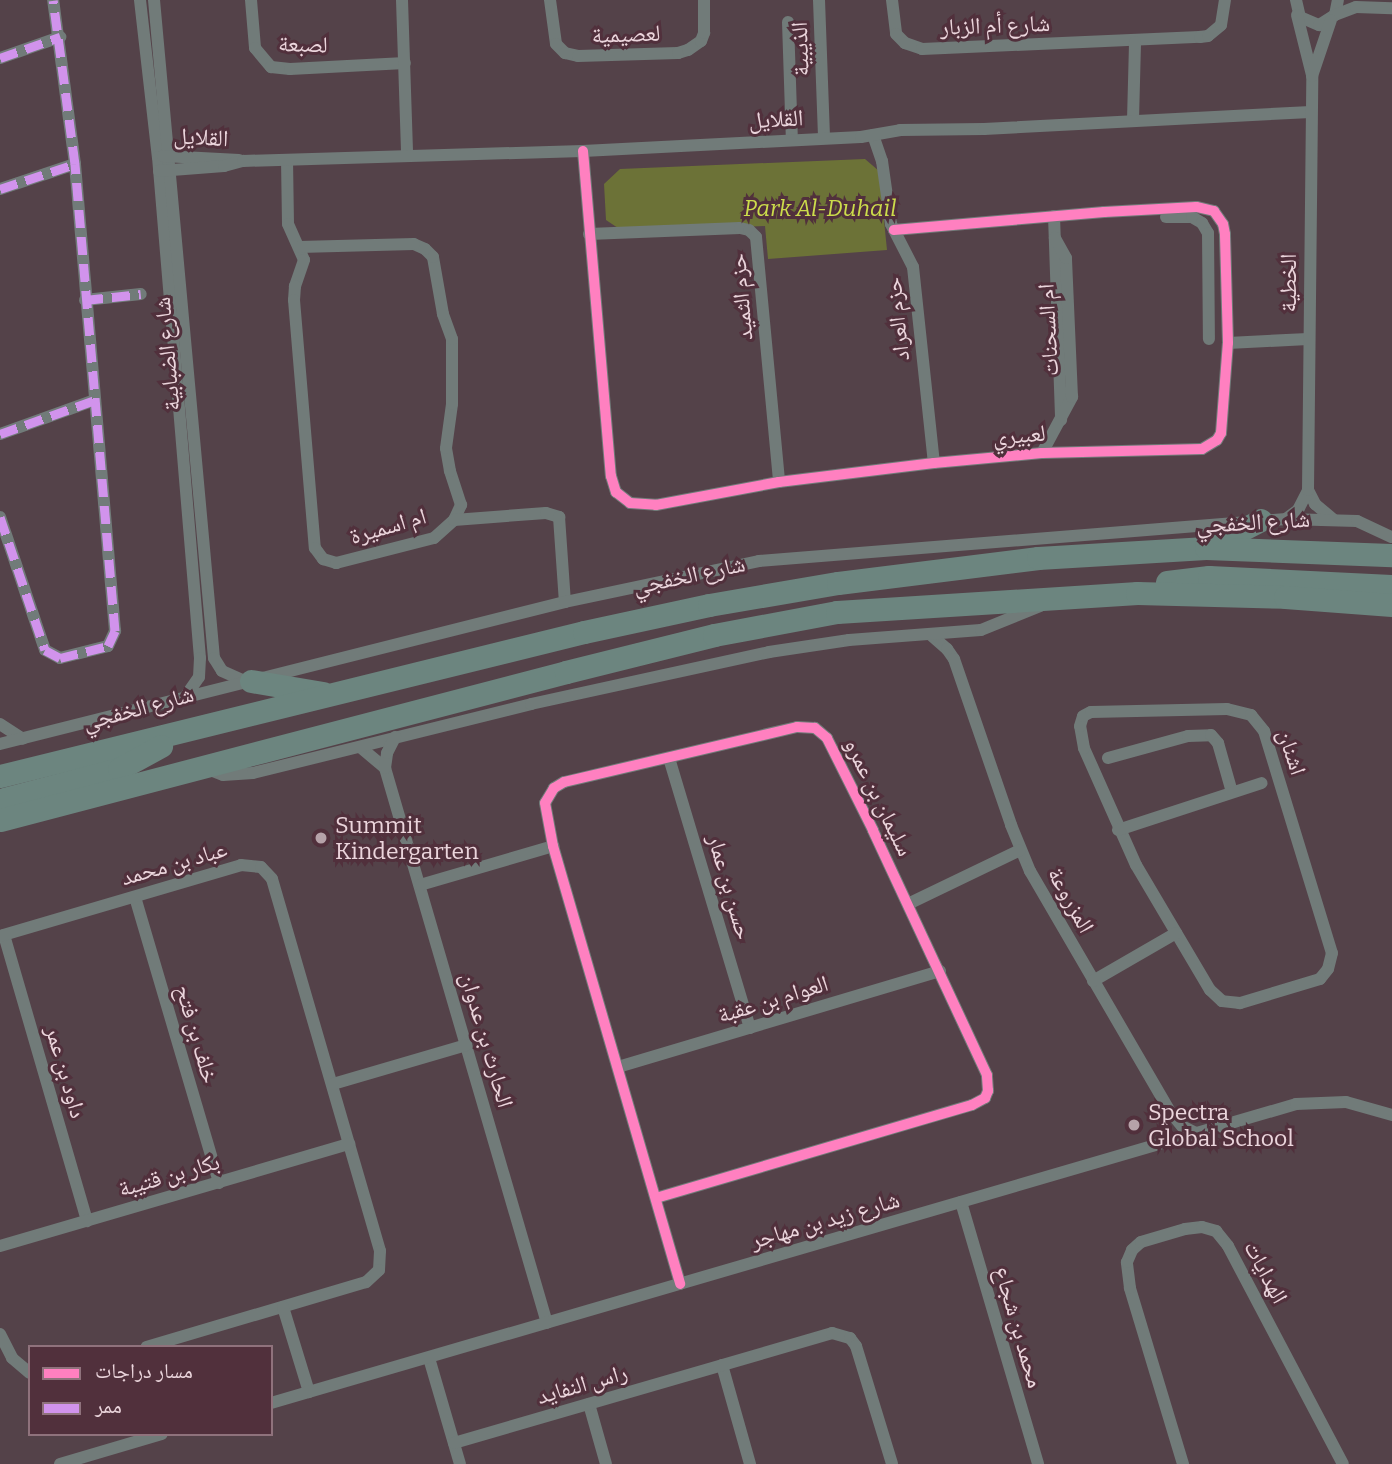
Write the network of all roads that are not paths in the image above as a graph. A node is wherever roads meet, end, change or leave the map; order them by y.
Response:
1 (53, 0) edge
2 (140, 0) edge
3 (154, 0) edge
4 (251, 0) edge
5 (402, 0) edge
6 (550, 0) edge
7 (704, 0) edge
8 (818, 0) edge
9 (892, 0) edge
10 (1225, 0) edge
11 (1338, 0) edge
12 (1296, 5) edge
13 (1392, 8) edge
14 (1333, 18) junction
15 (788, 22) dead end
16 (60, 37) junction
17 (1135, 42) junction
18 (0, 58) edge
19 (405, 63) junction
20 (1312, 76) junction
21 (1311, 112) junction
22 (1133, 120) junction
23 (873, 135) junction
24 (824, 138) junction
25 (792, 140) junction
26 (583, 151) junction
27 (407, 154) junction
28 (164, 156) junction
29 (287, 160) junction
30 (243, 161) junction
31 (75, 164) junction
32 (165, 170) junction
33 (0, 189) edge
34 (1104, 212) junction
35 (1054, 216) junction
36 (894, 230) junction
37 (589, 234) junction
38 (299, 247) junction
39 (141, 294) dead end
40 (85, 300) junction
41 (1209, 339) dead end
42 (1308, 340) junction
43 (1228, 344) junction
44 (95, 400) junction
45 (0, 433) edge
46 (1042, 453) junction
47 (934, 463) junction
48 (779, 482) junction
49 (1308, 490) junction
50 (0, 517) edge
51 (1286, 519) junction
52 (1334, 519) junction
53 (454, 520) junction
54 (1261, 520) junction
55 (1392, 537) edge
56 (1206, 548) junction
57 (1392, 555) edge
58 (1392, 586) edge
59 (1137, 593) junction
60 (1069, 595) junction
61 (565, 602) junction
62 (1363, 603) junction
63 (1392, 605) edge
64 (1392, 616) edge
65 (964, 633) junction
66 (932, 636) junction
67 (954, 659) junction
68 (251, 681) junction
69 (187, 694) junction
70 (329, 695) junction
71 (1181, 710) junction
72 (0, 724) edge
73 (188, 732) junction
74 (1188, 736) junction
75 (395, 737) junction
76 (23, 738) junction
77 (0, 744) edge
78 (360, 747) junction
79 (669, 758) junction
80 (1108, 758) dead end
81 (205, 768) junction
82 (384, 768) junction
83 (0, 776) edge
84 (1262, 783) dead end
85 (1232, 792) junction
86 (0, 800) edge
87 (0, 820) edge
88 (1118, 830) junction
89 (554, 846) junction
90 (1020, 850) junction
91 (420, 885) junction
92 (135, 897) junction
93 (908, 904) junction
94 (1176, 933) junction
95 (2, 935) edge
96 (940, 971) junction
97 (1093, 981) junction
98 (750, 1028) junction
99 (466, 1045) junction
100 (618, 1067) junction
101 (333, 1084) junction
102 (1391, 1111) edge
103 (1198, 1134) junction
104 (349, 1144) junction
105 (219, 1183) junction
106 (656, 1198) junction
107 (961, 1202) junction
108 (87, 1221) junction
109 (0, 1246) edge
110 (680, 1284) junction
111 (283, 1307) junction
112 (547, 1323) junction
113 (0, 1334) edge
114 (153, 1345) edge
115 (429, 1358) junction
116 (722, 1365) junction
117 (28, 1371) edge
118 (309, 1392) junction
119 (273, 1401) edge
120 (589, 1404) junction
121 (155, 1436) edge
122 (454, 1443) junction
123 (60, 1464) edge
124 (460, 1464) edge
125 (606, 1464) edge
126 (750, 1464) edge
127 (892, 1464) edge
128 (1038, 1464) edge
129 (1184, 1464) edge
130 (1343, 1464) edge

1 - 16 street
2 - 28 street, شارع الضبابية
3 - 28 street, شارع الضبابية
4 - 19 street, لصبعة
5 - 19 street
6 - 7 street, لعصيمية
8 - 24 street, الذيبية
9 - 17 street, شارع أم الزبار
10 - 17 street, شارع أم الزبار
11 - 14 street, الخطية
12 - 14 street
12 - 20 street, الخطية
13 - 14 street
14 - 20 street, الخطية
15 - 25 street
16 - 18 street
16 - 31 street
17 - 22 street
19 - 27 street
20 - 21 street, الخطية
21 - 22 street, القلايل
21 - 42 street, الخطية
22 - 23 street, القلايل
23 - 24 street, القلايل
23 - 36 street, حزم العراد
24 - 25 street, القلايل
25 - 26 street, القلايل
26 - 27 street, القلايل
26 - 37 street, لعبيري
27 - 29 street, القلايل
28 - 30 street, القلايل
28 - 32 street, شارع الضبابية
29 - 30 street, القلايل
29 - 38 street, ام اسميرة
30 - 32 street, القلايل
31 - 33 street
31 - 40 street
32 - 68 street, شارع الضبابية
32 - 69 street, شارع الضبابية
34 - 35 street, لعبيري
34 - 41 street
34 - 43 street, لعبيري
35 - 36 street, لعبيري
35 - 46 street, ام السحنات
36 - 47 street, حزم العراد
37 - 48 street, حزم الثميد
37 - 48 street, لعبيري
38 - 53 street, ام اسميرة
38 - 53 street, ام اسميرة
39 - 40 street
40 - 44 street
42 - 43 street
42 - 49 street, الخطية
43 - 46 street, لعبيري
44 - 45 street
44 - 50 street
46 - 47 street, لعبيري
47 - 48 street, لعبيري
49 - 51 street
49 - 52 street
51 - 52 street, شارع الخفجي
51 - 54 street, شارع الخفجي
52 - 55 street, شارع الخفجي
53 - 61 street
54 - 56 highway
54 - 61 street, شارع الخفجي
56 - 57 highway, شارع الخفجي
56 - 70 highway, شارع الخفجي
58 - 59 highway
59 - 60 highway
59 - 62 highway
60 - 65 street
60 - 81 highway
61 - 68 street, شارع الخفجي
62 - 63 highway
62 - 64 highway
65 - 66 street
65 - 67 street
66 - 67 street, المزروعة
66 - 75 street
67 - 90 street, المزروعة
68 - 69 street, شارع الخفجي
68 - 70 highway
69 - 76 street, شارع الخفجي
70 - 73 highway, شارع الخفجي
71 - 74 street
71 - 88 street, اشنان
71 - 94 street, اشنان
72 - 76 street
73 - 83 highway, شارع الخفجي
73 - 86 highway
74 - 80 street
74 - 85 street
75 - 78 street
75 - 82 street
76 - 77 street, شارع الخفجي
78 - 81 street
78 - 82 street
79 - 89 street, سليمان بن عمرو
79 - 93 street, سليمان بن عمرو
79 - 98 street, حسن بن عمار
81 - 87 highway
82 - 91 street, الحارث بن عدوان
84 - 85 street
85 - 88 street
88 - 94 street, اشنان
89 - 91 street
89 - 100 street, سليمان بن عمرو
90 - 93 street
90 - 97 street, المزروعة
91 - 99 street, الحارث بن عدوان
92 - 95 street, عباد بن محمد
92 - 101 street, عباد بن محمد
92 - 105 street, خلف بن فتح
93 - 96 street, سليمان بن عمرو
94 - 97 street
95 - 108 street, داود بن عمر
96 - 98 street, العوام بن عقبة
96 - 106 street, سليمان بن عمرو
97 - 103 street, المزروعة
98 - 100 street, العوام بن عقبة
99 - 101 street
99 - 112 street, الحارث بن عدوان
100 - 106 street, سليمان بن عمرو
101 - 104 street, عباد بن محمد
102 - 103 street, شارع زيد بن مهاجر
103 - 107 street, شارع زيد بن مهاجر
104 - 105 street, بكار بن قتيبة
104 - 111 street, عباد بن محمد
105 - 108 street, بكار بن قتيبة
106 - 110 street, سليمان بن عمرو
107 - 110 street, شارع زيد بن مهاجر
107 - 128 street, محمد بن شجاع
108 - 109 street, بكار بن قتيبة
110 - 112 street, شارع زيد بن مهاجر
111 - 114 street, عباد بن محمد
111 - 118 street
112 - 115 street, شارع زيد بن مهاجر
113 - 117 street
115 - 118 street, شارع زيد بن مهاجر
115 - 122 street
116 - 120 street, راس النفايد
116 - 126 street
116 - 127 street, راس النفايد
118 - 119 street, شارع زيد بن مهاجر
120 - 122 street, راس النفايد
120 - 125 street
121 - 123 street
122 - 124 street
129 - 130 street, الهدايات

